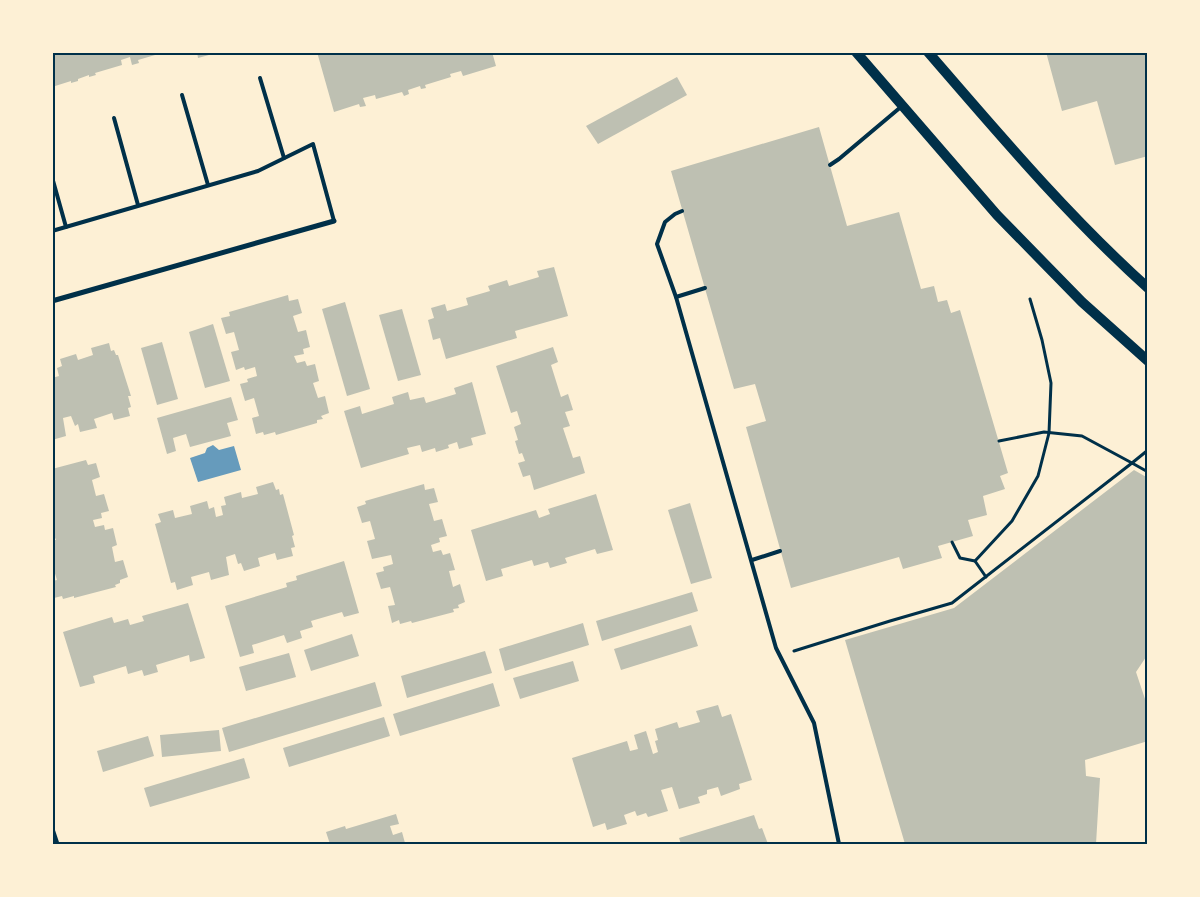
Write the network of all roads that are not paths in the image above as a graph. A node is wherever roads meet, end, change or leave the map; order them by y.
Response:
1 (856, 52) edge
2 (928, 52) edge
3 (260, 78) dead end
4 (182, 95) dead end
5 (902, 106) junction
6 (114, 118) dead end
7 (284, 158) junction
8 (830, 165) dead end
9 (52, 177) edge
10 (208, 185) junction
11 (138, 205) junction
12 (682, 210) dead end
13 (334, 221) joint
14 (66, 227) junction
15 (52, 231) edge
16 (705, 288) dead end
17 (1148, 288) edge
18 (676, 297) junction
19 (52, 301) edge
20 (1148, 361) edge
21 (780, 551) dead end
22 (752, 560) junction
23 (52, 829) edge
24 (57, 844) edge
25 (839, 844) edge

1 - 5 main road
2 - 17 main road
3 - 7 lane
4 - 10 lane
5 - 8 lane
5 - 20 main road
6 - 11 lane
7 - 10 lane
7 - 13 lane
9 - 14 lane
10 - 11 lane
11 - 14 lane
12 - 18 lane
13 - 19 street
14 - 15 lane
16 - 18 lane
18 - 22 lane
21 - 22 lane
22 - 25 lane
23 - 24 street

